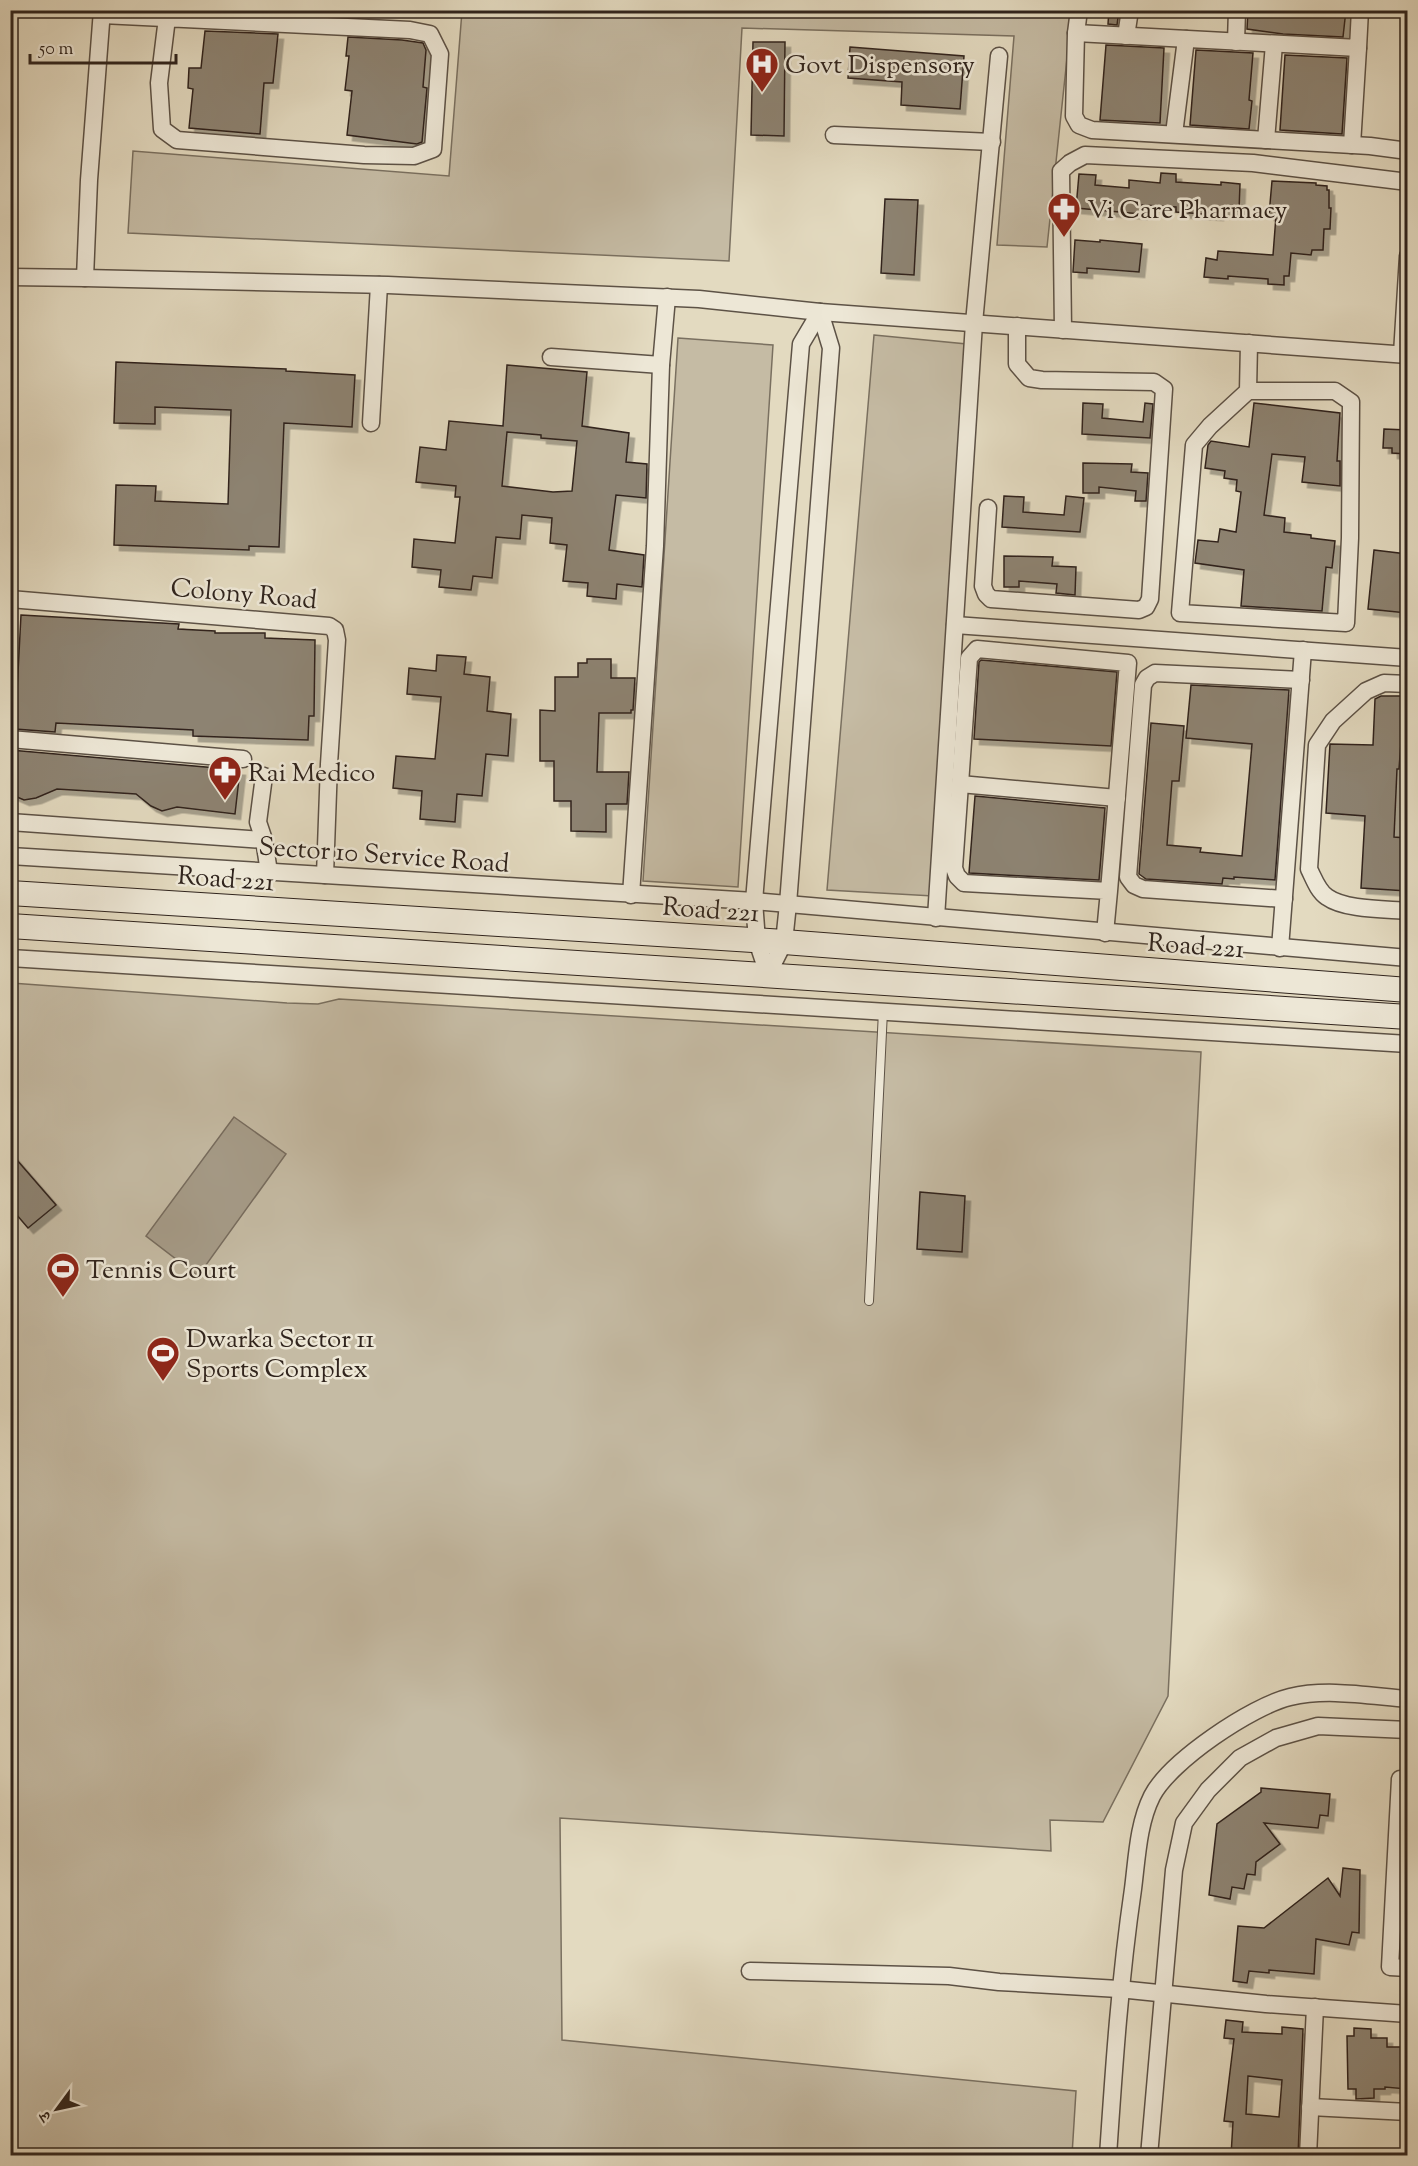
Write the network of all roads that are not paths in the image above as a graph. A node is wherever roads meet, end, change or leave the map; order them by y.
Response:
1 (1079, 10) edge
2 (1130, 10) edge
3 (1237, 10) edge
4 (1360, 10) edge
5 (102, 13) edge
6 (167, 18) junction
7 (1076, 33) junction
8 (1126, 36) junction
9 (1186, 39) junction
10 (1236, 42) junction
11 (1274, 44) junction
12 (1358, 48) junction
13 (999, 56) dead end
14 (1173, 134) junction
15 (834, 135) dead end
16 (1266, 140) junction
17 (992, 142) junction
18 (1352, 144) junction
19 (1407, 151) edge
20 (1407, 182) edge
21 (1407, 256) edge
22 (10, 278) edge
23 (85, 278) junction
24 (379, 285) junction
25 (667, 297) junction
26 (820, 312) junction
27 (974, 323) junction
28 (1017, 327) junction
29 (1063, 330) junction
30 (1249, 343) junction
31 (1405, 355) edge
32 (551, 357) dead end
33 (661, 365) junction
34 (1248, 391) junction
35 (371, 423) dead end
36 (988, 508) dead end
37 (10, 599) edge
38 (955, 625) junction
39 (1127, 637) junction
40 (1303, 650) junction
41 (1407, 658) edge
42 (1128, 663) junction
43 (1301, 680) junction
44 (1407, 684) edge
45 (10, 739) edge
46 (243, 759) dead end
47 (264, 776) dead end
48 (960, 784) junction
49 (1117, 798) junction
50 (10, 822) edge
51 (264, 840) junction
52 (10, 856) edge
53 (269, 872) junction
54 (325, 875) junction
55 (1109, 891) junction
56 (10, 893) edge
57 (631, 895) junction
58 (1284, 899) junction
59 (754, 902) junction
60 (788, 904) junction
61 (1407, 911) edge
62 (936, 918) junction
63 (10, 926) edge
64 (1105, 933) junction
65 (757, 941) junction
66 (784, 942) junction
67 (1280, 948) junction
68 (10, 958) edge
69 (1407, 958) edge
70 (768, 974) junction
71 (1407, 990) edge
72 (883, 1011) junction
73 (1407, 1017) edge
74 (1407, 1044) edge
75 (869, 1301) dead end
76 (1407, 1699) edge
77 (1407, 1730) edge
78 (1407, 1780) edge
79 (1407, 1968) edge
80 (750, 1971) dead end
81 (1119, 1989) junction
82 (1163, 1994) junction
83 (1315, 2007) junction
84 (1407, 2013) edge
85 (1310, 2107) junction
86 (1407, 2112) edge
87 (1108, 2156) edge
88 (1149, 2156) edge
89 (1308, 2156) edge

1 - 7 street
2 - 8 street
3 - 10 street
4 - 12 street
5 - 6 street
5 - 23 street
6 - 6 street
7 - 8 street
7 - 14 street
8 - 9 street
9 - 10 street
9 - 14 street
10 - 11 street
11 - 12 street
11 - 16 street
12 - 18 street
13 - 17 street
14 - 16 street
15 - 17 street
16 - 18 street
17 - 27 street
18 - 19 street
20 - 29 street
21 - 31 street
22 - 23 street
23 - 24 street
24 - 25 street
24 - 35 street
25 - 26 street
25 - 33 street
26 - 27 street
26 - 59 street
26 - 60 street
27 - 28 street
27 - 38 street
28 - 29 street
28 - 36 street
29 - 30 street
30 - 31 street
30 - 34 street
32 - 33 street
33 - 57 street
34 - 34 street
37 - 54 street, Colony Road
38 - 39 street
38 - 62 street
39 - 40 street
39 - 42 street
40 - 41 street
40 - 43 street
42 - 48 street
42 - 49 street
43 - 58 street
43 - 58 street
44 - 61 street
45 - 46 street
47 - 51 street
48 - 49 street
48 - 55 street
49 - 55 street
50 - 51 street
51 - 53 street
52 - 53 street, Sector 10 Service Road
53 - 54 street, Sector 10 Service Road
54 - 57 street, Sector 10 Service Road
55 - 64 street
56 - 65 main road, Road 221
57 - 59 street, Sector 10 Service Road
58 - 67 street
59 - 60 street, Sector 10 Service Road
59 - 65 street
60 - 62 street, Sector 10 Service Road
60 - 66 street
62 - 64 street, Sector 10 Service Road
63 - 70 main road
64 - 67 street, Sector 10 Service Road
65 - 66 main road, Road 221
65 - 70 street
66 - 70 street
66 - 71 main road, Road 221
67 - 69 street, Sector 10 Service Road
68 - 72 street
70 - 73 main road
72 - 74 street
72 - 75 lane
76 - 81 street
77 - 82 street
78 - 79 street
80 - 81 street
81 - 82 street
81 - 87 street
82 - 83 street
82 - 88 street
83 - 84 street
83 - 85 street
85 - 86 street
85 - 89 street

